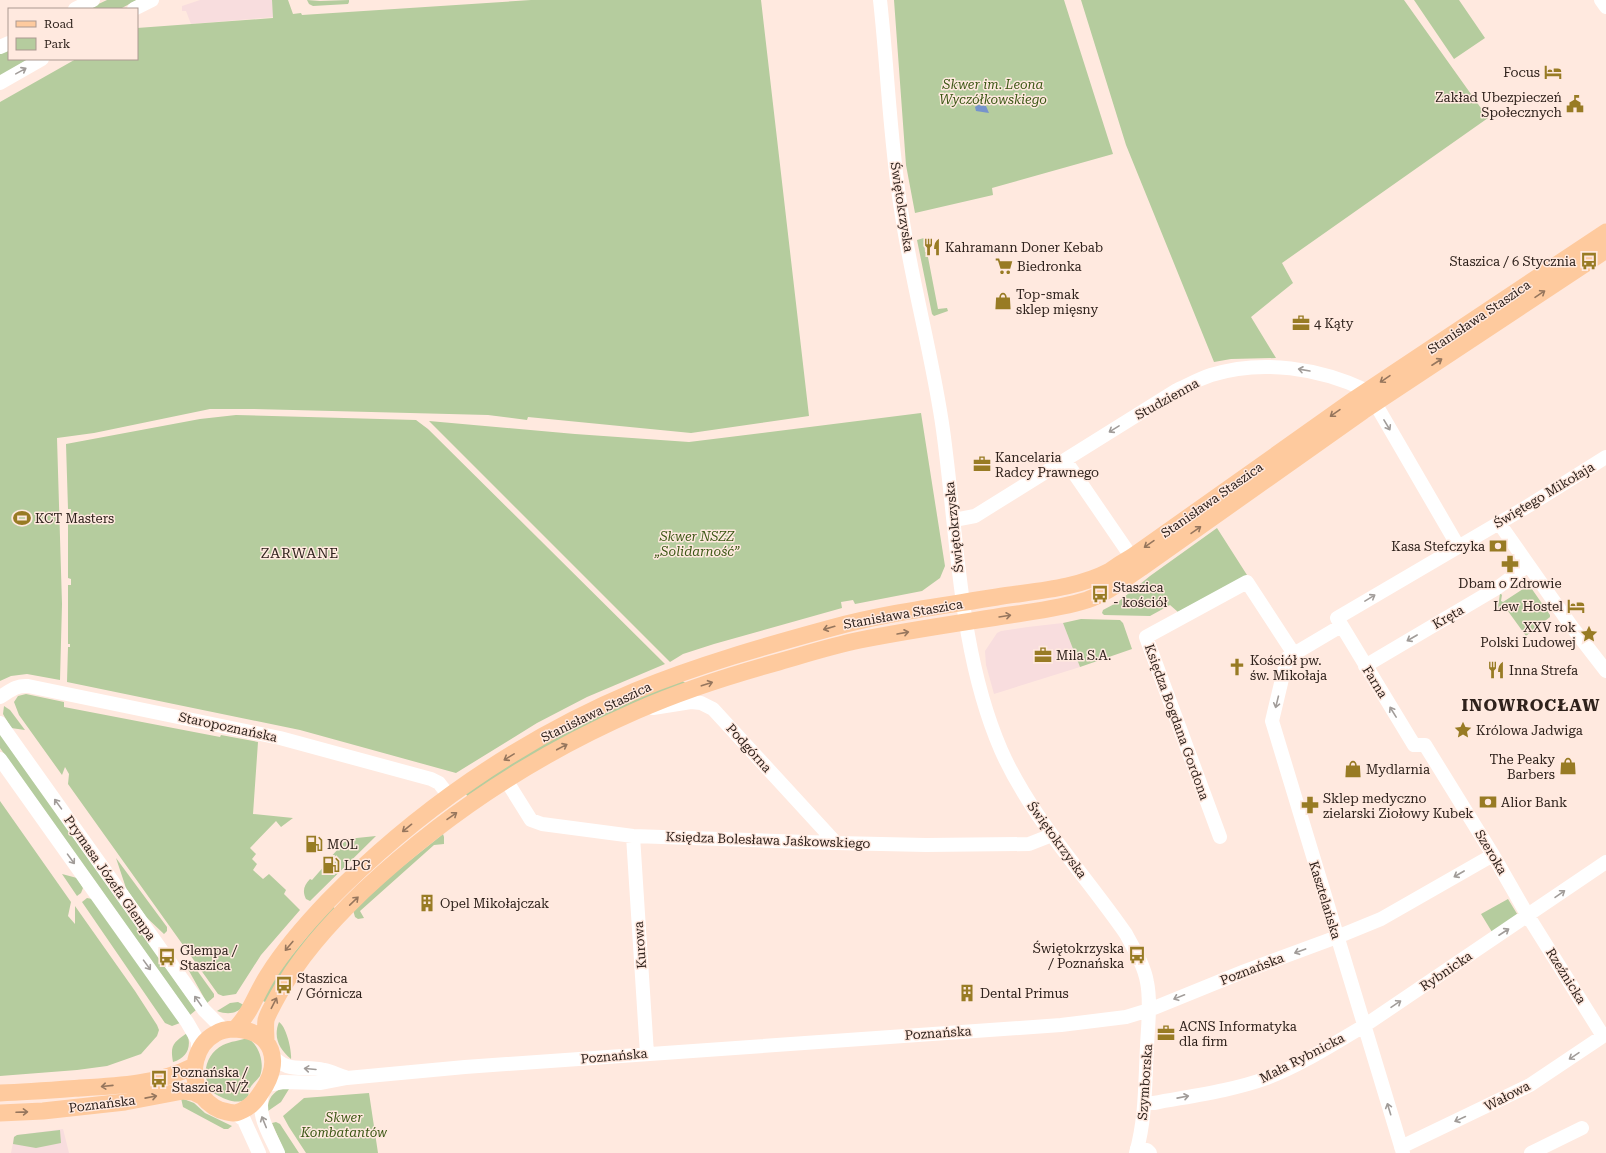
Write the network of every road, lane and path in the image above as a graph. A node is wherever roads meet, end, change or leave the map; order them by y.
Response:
1 (93, 0) edge
2 (152, 0) edge
3 (880, 0) edge
4 (1601, 0) edge
5 (1606, 7) edge
6 (77, 8) edge
7 (136, 8) edge
8 (40, 60) edge
9 (0, 83) edge
10 (1606, 232) edge
11 (1606, 250) edge
12 (1371, 397) junction
13 (1606, 457) edge
14 (1065, 460) junction
15 (954, 520) junction
16 (1499, 523) junction
17 (1458, 546) junction
18 (1126, 549) dead end
19 (1528, 565) junction
20 (964, 603) junction
21 (967, 622) junction
22 (1339, 622) junction
23 (1294, 654) junction
24 (1365, 666) junction
25 (1606, 672) edge
26 (0, 697) edge
27 (638, 710) junction
28 (0, 723) edge
29 (1414, 745) joint
30 (0, 759) edge
31 (506, 780) junction
32 (449, 796) junction
33 (1052, 835) junction
34 (633, 836) junction
35 (1220, 837) dead end
36 (836, 843) junction
37 (1493, 855) junction
38 (1606, 862) edge
39 (1528, 916) junction
40 (1337, 937) junction
41 (1149, 1010) junction
42 (1364, 1026) junction
43 (230, 1029) junction
44 (1605, 1035) edge
45 (269, 1047) junction
46 (647, 1054) junction
47 (196, 1060) junction
48 (348, 1078) junction
49 (265, 1087) junction
50 (0, 1093) edge
51 (203, 1097) junction
52 (1144, 1102) junction
53 (0, 1113) edge
54 (235, 1113) junction
55 (1582, 1128) dead end
56 (1402, 1150) edge
57 (1141, 1151) edge
58 (260, 1153) edge
59 (278, 1153) edge
60 (1531, 1153) edge

1 - 6 street
2 - 7 street
3 - 15 street, Świętokrzyska
4 - 5 street
9 -> 8 street
10 -> 12 main road, Stanisława Staszica
12 -> 11 main road, Stanisława Staszica
12 -> 14 street, Studzienna
12 -> 17 street
12 -> 20 main road, Stanisława Staszica
21 -> 12 main road, Stanisława Staszica
13 - 16 street, Świętego Mikołaja
14 - 15 street, Studzienna
14 - 18 street
15 - 20 street, Świętokrzyska
16 - 17 street, Świętego Mikołaja
16 - 19 street
22 -> 17 street, Świętego Mikołaja
19 -> 24 street, Kręta
19 - 25 street
20 - 21 street, Świętokrzyska
20 -> 32 main road, Stanisława Staszica
27 -> 21 main road, Stanisława Staszica
21 - 33 street, Świętokrzyska
22 - 23 street, Świętego Mikołaja
22 - 24 street, Farna
23 - 35 street, Księdza Bogdana Gordona
23 -> 40 street, Kasztelańska
29 -> 24 street, Farna
26 - 32 street, Staropoznańska
31 -> 27 main road, Stanisława Staszica
27 - 36 street, Podgórna
43 -> 28 street, Prymasa Józefa Glempa
29 - 37 street, Szeroka
30 -> 47 street, Prymasa Józefa Glempa
31 - 34 street, Księdza Bolesława Jaśkowskiego
45 -> 31 main road, Stanisława Staszica
32 -> 43 main road, Stanisława Staszica
33 - 36 street, Księdza Bolesława Jaśkowskiego
33 - 41 street, Świętokrzyska
34 - 36 street, Księdza Bolesława Jaśkowskiego
34 - 46 street, Kurowa
37 - 39 street, Szeroka
37 -> 40 street, Poznańska
39 -> 38 street, Rybnicka
42 -> 39 street, Rybnicka
39 - 44 street, Rzeźnicka
40 -> 41 street, Poznańska
40 - 42 street, Kasztelańska
41 - 46 street, Poznańska
41 - 52 street, Szymborska
52 -> 42 street, Mała Rybnicka
56 -> 42 street, Kasztelańska
43 - 45 main road
43 - 47 main road
44 -> 56 street, Wałowa
48 -> 45 street, Poznańska
45 - 49 main road
46 - 48 street, Poznańska
47 -> 50 main road, Poznańska
47 - 51 main road
48 - 49 street, Poznańska
49 - 54 main road
59 -> 49 street
53 -> 51 main road, Poznańska
51 - 54 main road
52 - 57 street, Szymborska
54 - 58 street
55 - 60 street

